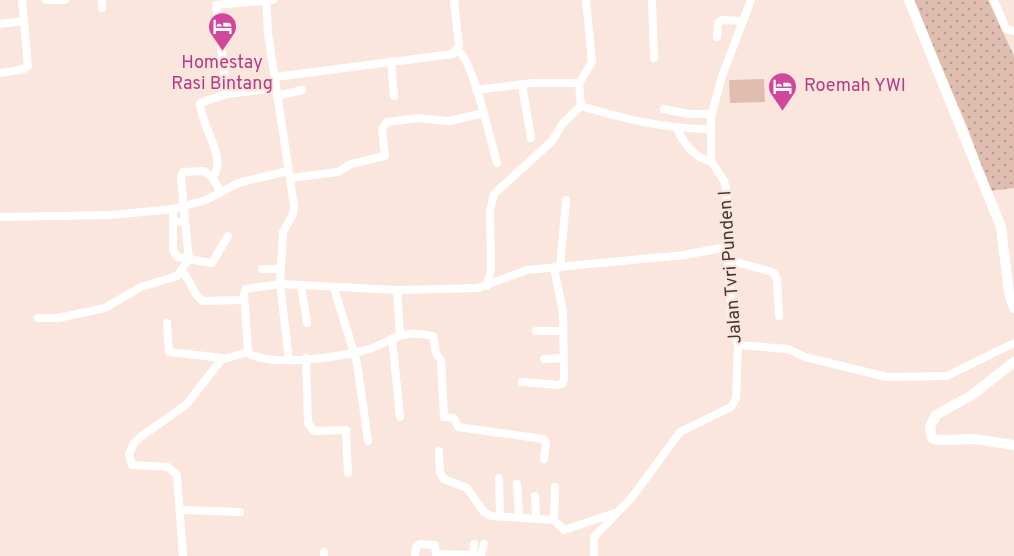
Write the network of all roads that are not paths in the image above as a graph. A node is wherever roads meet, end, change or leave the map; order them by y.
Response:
1 (22, 0) edge
2 (46, 0) edge
3 (65, 0) edge
4 (266, 0) edge
5 (273, 0) edge
6 (454, 0) edge
7 (586, 0) edge
8 (652, 0) edge
9 (751, 0) edge
10 (909, 0) edge
11 (994, 0) edge
12 (227, 1) edge
13 (24, 21) junction
14 (743, 21) junction
15 (0, 24) edge
16 (1014, 32) edge
17 (717, 37) dead end
18 (458, 51) junction
19 (654, 58) dead end
20 (391, 61) junction
21 (0, 73) edge
22 (275, 77) junction
23 (579, 83) junction
24 (522, 85) junction
25 (302, 90) dead end
26 (476, 90) junction
27 (276, 92) junction
28 (227, 94) junction
29 (394, 96) dead end
30 (581, 106) junction
31 (664, 109) dead end
32 (483, 113) junction
33 (711, 114) junction
34 (677, 129) junction
35 (711, 129) junction
36 (531, 138) dead end
37 (711, 161) junction
38 (497, 164) dead end
39 (289, 175) junction
40 (212, 177) junction
41 (221, 192) junction
42 (566, 200) dead end
43 (184, 206) junction
44 (173, 209) junction
45 (0, 217) edge
46 (185, 221) junction
47 (174, 222) junction
48 (228, 236) dead end
49 (727, 247) junction
50 (189, 259) junction
51 (728, 260) junction
52 (557, 267) junction
53 (262, 269) dead end
54 (281, 269) junction
55 (182, 272) junction
56 (280, 284) junction
57 (301, 285) junction
58 (487, 286) junction
59 (334, 288) junction
60 (397, 290) junction
61 (244, 300) junction
62 (1014, 308) edge
63 (779, 316) dead end
64 (38, 318) dead end
65 (167, 323) dead end
66 (307, 323) dead end
67 (536, 331) dead end
68 (563, 331) junction
69 (400, 334) junction
70 (392, 338) junction
71 (1014, 343) edge
72 (738, 345) junction
73 (354, 352) junction
74 (247, 353) junction
75 (223, 358) junction
76 (306, 358) junction
77 (564, 358) junction
78 (544, 359) dead end
79 (289, 360) junction
80 (1014, 362) edge
81 (522, 382) dead end
82 (400, 417) dead end
83 (368, 441) dead end
84 (1014, 445) edge
85 (439, 451) dead end
86 (544, 459) dead end
87 (348, 473) dead end
88 (499, 477) dead end
89 (517, 484) dead end
90 (555, 487) dead end
91 (535, 496) dead end
92 (181, 510) junction
93 (620, 510) junction
94 (240, 512) dead end
95 (500, 516) junction
96 (519, 516) junction
97 (536, 518) junction
98 (554, 520) junction
99 (474, 544) dead end
100 (484, 544) dead end
101 (436, 555) edge
102 (183, 556) edge
103 (415, 556) edge
104 (473, 556) edge
105 (481, 556) edge
106 (594, 556) edge

1 - 13 street
2 - 3 street
4 - 5 street
4 - 12 street
4 - 22 street
6 - 18 street
7 - 23 street
8 - 19 street
9 - 14 street
10 - 62 main road
11 - 16 street
12 - 28 street
13 - 15 street
13 - 21 street
14 - 17 street
14 - 33 street
18 - 20 street
18 - 26 street
20 - 22 street
20 - 29 street
22 - 27 street
23 - 24 street
23 - 30 street
24 - 26 street
24 - 36 street
25 - 27 street
26 - 32 street
27 - 28 street
27 - 39 street
28 - 40 street
30 - 34 street
30 - 58 street
31 - 33 street
32 - 38 street
32 - 39 street
33 - 35 street
34 - 35 street
34 - 37 street
35 - 37 street
37 - 49 street, Jalan Tvri Punden I
39 - 41 street
39 - 54 street
40 - 41 street
40 - 43 street
41 - 43 street
42 - 52 street
43 - 44 street
43 - 46 street
44 - 45 street
44 - 47 street
46 - 47 street
46 - 50 street
47 - 50 street
48 - 50 street
49 - 51 street, Jalan Tvri Punden I
49 - 52 street
50 - 55 street
51 - 63 street
51 - 72 street, Jalan Tvri Punden I
52 - 58 street
52 - 68 street
53 - 54 street
54 - 56 street
55 - 61 street
55 - 64 street
56 - 57 street
56 - 61 street
56 - 79 street
57 - 59 street
57 - 66 street
58 - 60 street
59 - 60 street
59 - 73 street
60 - 69 street
61 - 74 street
65 - 75 street
67 - 68 street
68 - 77 street
69 - 70 street
69 - 86 street
70 - 73 street
70 - 82 street
71 - 72 street
72 - 93 street, Jalan Tvri Punden I
73 - 76 street
73 - 83 street
74 - 75 street
74 - 79 street
75 - 92 street
76 - 79 street
76 - 87 street
77 - 78 street
77 - 81 street
80 - 84 main road
85 - 95 street
88 - 95 street
89 - 96 street
90 - 98 street
91 - 97 street
92 - 94 street
92 - 102 street
93 - 98 street
93 - 106 street
95 - 96 street
96 - 97 street
97 - 98 street
99 - 104 street
100 - 105 street
101 - 103 street
101 - 104 street

